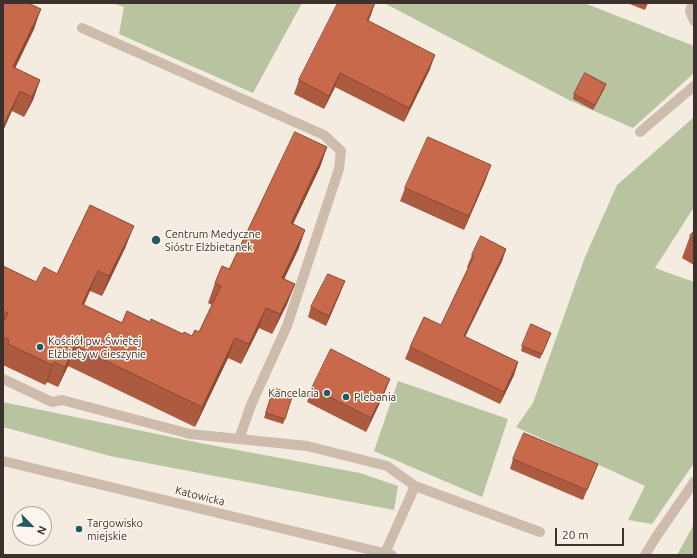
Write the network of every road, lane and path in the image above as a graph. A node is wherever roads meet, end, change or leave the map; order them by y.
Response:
1 (693, 3) edge
2 (694, 21) edge
3 (82, 28) dead end
4 (694, 86) edge
5 (640, 132) dead end
6 (3, 379) edge
7 (239, 439) junction
8 (3, 461) edge
9 (694, 482) edge
10 (415, 486) junction
11 (540, 532) dead end
12 (388, 554) edge
13 (646, 555) edge

1 - 2 street
3 - 7 street
4 - 5 street
6 - 7 street
7 - 10 street
8 - 12 street, Katowicka
9 - 13 street
10 - 11 street
10 - 12 street

